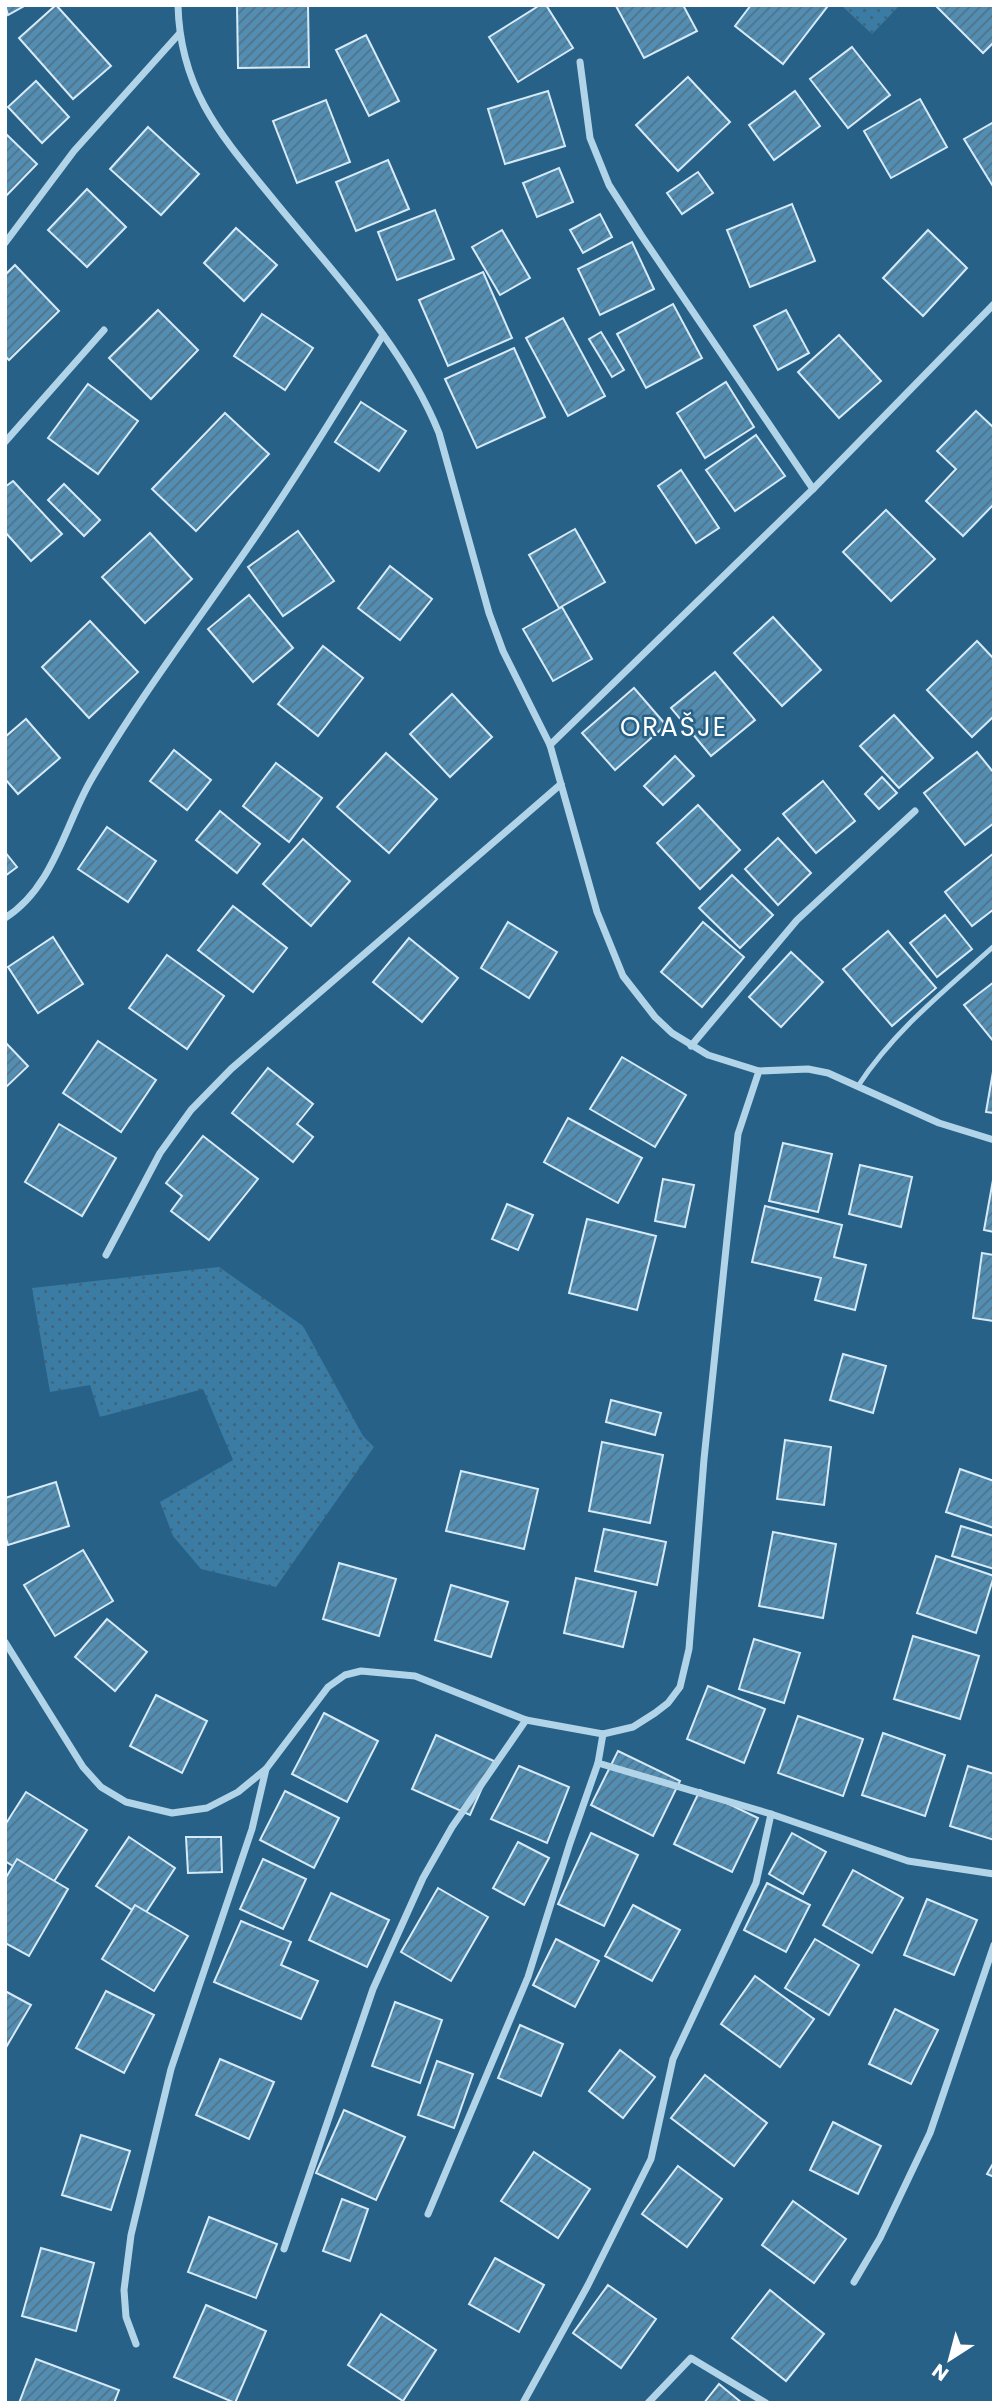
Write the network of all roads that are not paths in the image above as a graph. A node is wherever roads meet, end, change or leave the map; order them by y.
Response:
1 (178, 5) edge
2 (178, 34) junction
3 (580, 62) dead end
4 (5, 243) edge
5 (994, 304) edge
6 (104, 330) dead end
7 (383, 335) junction
8 (5, 442) edge
9 (813, 489) junction
10 (550, 744) junction
11 (561, 784) junction
12 (915, 811) dead end
13 (5, 918) edge
14 (994, 946) edge
15 (691, 1046) junction
16 (759, 1071) junction
17 (858, 1086) junction
18 (994, 1140) edge
19 (106, 1255) dead end
20 (5, 1642) edge
21 (526, 1720) junction
22 (603, 1734) junction
23 (598, 1763) junction
24 (266, 1769) junction
25 (771, 1814) junction
26 (994, 1874) edge
27 (994, 1945) edge
28 (428, 2214) dead end
29 (284, 2249) dead end
30 (854, 2282) dead end
31 (136, 2344) dead end
32 (523, 2403) edge
33 (648, 2403) edge
34 (766, 2403) edge

1 - 2 street
2 - 4 street
2 - 7 street
3 - 9 street
5 - 9 street
6 - 8 street
7 - 10 street
7 - 13 street
9 - 10 street
10 - 11 street
11 - 15 street
11 - 19 street
12 - 15 street
14 - 17 lane
15 - 16 street
16 - 17 street
16 - 22 street
17 - 18 street
20 - 24 street
21 - 22 street
21 - 24 street
21 - 29 street
22 - 23 street
23 - 25 street
23 - 28 street
24 - 31 street
25 - 26 street
25 - 32 street
27 - 30 street
33 - 34 street

